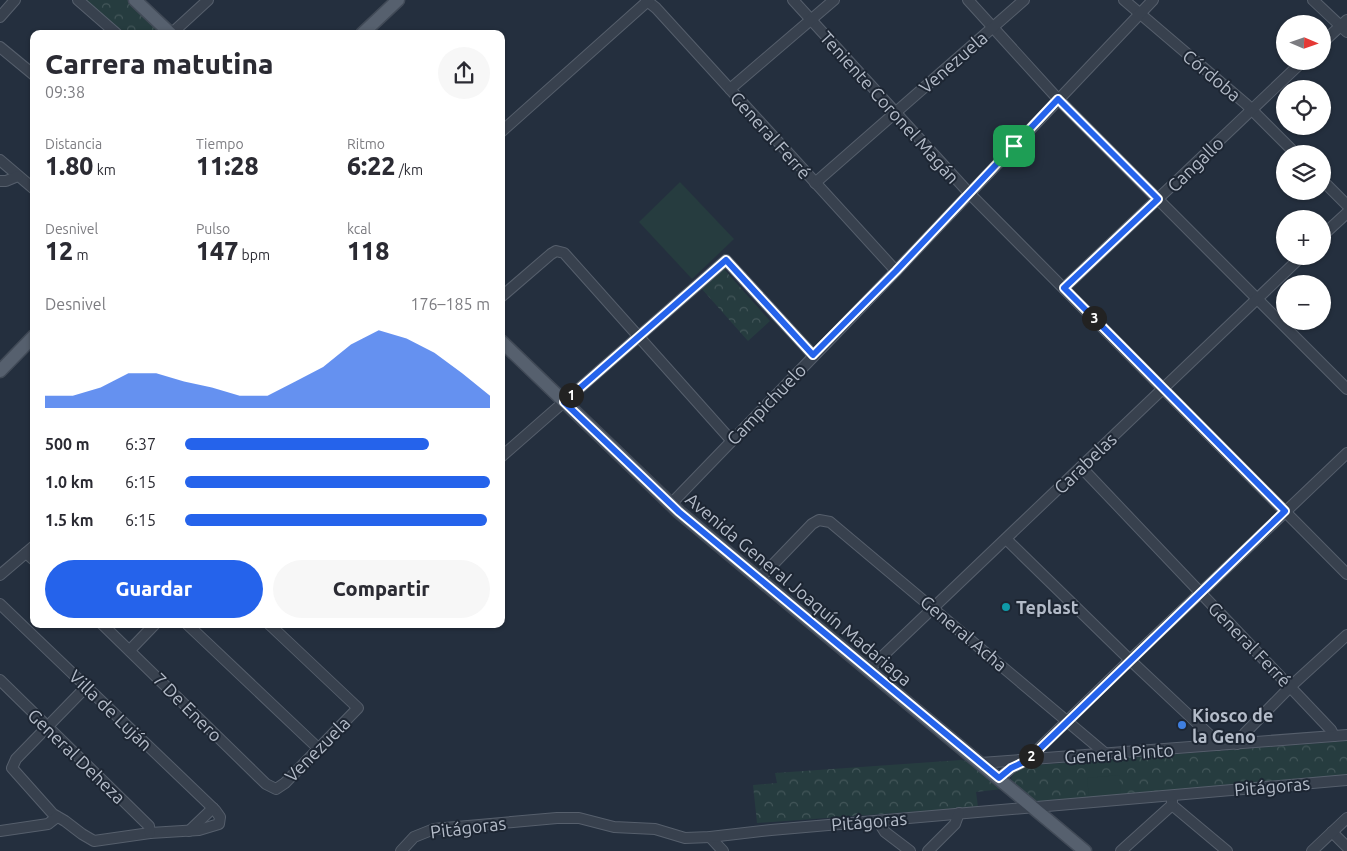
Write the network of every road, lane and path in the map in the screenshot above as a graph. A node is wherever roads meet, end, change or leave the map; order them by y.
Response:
1 (15, 0) edge
2 (78, 0) edge
3 (135, 0) edge
4 (208, 0) edge
5 (398, 0) edge
6 (647, 0) edge
7 (793, 0) edge
8 (834, 0) edge
9 (968, 0) edge
10 (1024, 0) edge
11 (1124, 0) edge
12 (1153, 0) edge
13 (1313, 0) edge
14 (1139, 14) junction
15 (0, 17) edge
16 (812, 20) junction
17 (1345, 26) edge
18 (993, 27) junction
19 (112, 30) edge
20 (167, 30) edge
21 (175, 30) edge
22 (366, 30) edge
23 (1331, 36) edge
24 (0, 47) edge
25 (1294, 70) edge
26 (30, 72) edge
27 (730, 90) junction
28 (1058, 99) junction
29 (1252, 110) junction
30 (895, 112) junction
31 (505, 128) edge
32 (1287, 145) edge
33 (0, 160) edge
34 (18, 176) junction
35 (0, 182) edge
36 (815, 183) junction
37 (30, 186) edge
38 (1331, 189) edge
39 (969, 193) junction
40 (1158, 199) junction
41 (1347, 205) edge
42 (1347, 213) edge
43 (1331, 228) edge
44 (1293, 265) edge
45 (896, 271) junction
46 (1064, 288) junction
47 (505, 293) edge
48 (1257, 299) junction
49 (637, 336) junction
50 (30, 340) edge
51 (505, 345) edge
52 (813, 355) junction
53 (0, 371) edge
54 (1163, 388) junction
55 (1347, 389) edge
56 (564, 402) junction
57 (731, 440) junction
58 (1347, 453) edge
59 (505, 454) edge
60 (1081, 467) junction
61 (670, 504) junction
62 (1285, 511) junction
63 (1006, 540) junction
64 (30, 554) edge
65 (1347, 574) edge
66 (0, 575) edge
67 (760, 579) junction
68 (1200, 592) junction
69 (0, 604) edge
70 (934, 608) junction
71 (106, 628) edge
72 (151, 628) edge
73 (191, 628) edge
74 (273, 628) edge
75 (1347, 635) edge
76 (130, 650) junction
77 (1130, 660) junction
78 (868, 670) junction
79 (0, 680) edge
80 (87, 686) junction
81 (1291, 686) junction
82 (1068, 720) junction
83 (47, 727) junction
84 (1347, 735) edge
85 (1334, 736) junction
86 (1238, 744) junction
87 (1218, 745) junction
88 (318, 749) junction
89 (1106, 754) junction
90 (1028, 760) junction
91 (980, 763) junction
92 (999, 778) junction
93 (1347, 780) edge
94 (276, 789) joint
95 (1172, 800) junction
96 (213, 808) junction
97 (1034, 808) junction
98 (960, 813) junction
99 (57, 817) junction
100 (1347, 818) edge
101 (878, 820) junction
102 (0, 831) edge
103 (189, 831) junction
104 (1332, 832) junction
105 (150, 833) junction
106 (710, 837) junction
107 (1347, 847) edge
108 (401, 851) edge
109 (723, 851) edge
110 (910, 851) edge
111 (928, 851) edge
112 (1085, 851) edge
113 (1122, 851) edge
114 (1227, 851) edge
115 (1312, 851) edge

1 - 15 street
2 - 19 street
3 - 20 main road
4 - 21 street
5 - 22 main road
6 - 27 street, General Ferré
6 - 31 street
7 - 16 street, Teniente Coronel Magán
8 - 16 street
9 - 18 street
10 - 18 street, Venezuela
11 - 14 street, Córdoba
12 - 14 street, Campichuelo
13 - 17 street
14 - 28 street, Campichuelo
14 - 29 street, Córdoba
16 - 27 street
16 - 30 street, Teniente Coronel Magán
17 - 23 street
18 - 28 street
18 - 30 street, Venezuela
24 - 26 street
25 - 29 street, Cangallo
27 - 36 street, General Ferré
28 - 39 street, Campichuelo
28 - 40 street
29 - 32 street, Córdoba
29 - 40 street, Cangallo
30 - 36 street, Venezuela
30 - 39 street, Teniente Coronel Magán
33 - 34 street
34 - 35 street
34 - 37 street
36 - 45 street, General Ferré
38 - 41 street
39 - 45 street, Campichuelo
39 - 46 street, Teniente Coronel Magán
40 - 46 street, Cangallo
40 - 48 street
42 - 43 street
44 - 48 street, Carabelas
45 - 52 street, Campichuelo
46 - 54 street, Teniente Coronel Magán
47 - 49 street
48 - 54 street, Carabelas
48 - 55 street
49 - 52 street
49 - 56 street
49 - 57 street
50 - 53 main road
51 - 56 main road, Avenida General Joaquín Madariaga
52 - 57 street, Campichuelo
54 - 60 street, Carabelas
54 - 62 street, Teniente Coronel Magán
56 - 59 street
56 - 61 main road, Avenida General Joaquín Madariaga
57 - 61 street, Campichuelo
58 - 62 street
60 - 63 street, Carabelas
60 - 68 street, General Ferré
61 - 67 main road, Avenida General Joaquín Madariaga
62 - 65 street, Teniente Coronel Magán
62 - 68 street
63 - 70 street, Carabelas
63 - 77 street
64 - 66 street
67 - 70 street, General Acha
67 - 78 main road, Avenida General Joaquín Madariaga
68 - 77 street
68 - 81 street, General Ferré
69 - 80 street, Villa de Luján
70 - 78 street, Carabelas
70 - 82 street, General Acha
71 - 76 street, 7 De Enero
72 - 76 street
73 - 88 street
74 - 88 street, Venezuela
75 - 81 street
76 - 94 street, 7 De Enero
77 - 82 street
77 - 87 street
78 - 91 main road, Avenida General Joaquín Madariaga
79 - 83 street, General Deheza
80 - 83 street
80 - 96 street, Villa de Luján
81 - 85 street, General Ferré
81 - 86 street
82 - 89 street, General Acha
82 - 90 street
83 - 99 street
83 - 105 street, General Deheza
84 - 85 street, General Pinto
85 - 86 street, General Pinto
86 - 87 street, General Pinto
87 - 89 street, General Pinto
88 - 94 street, Venezuela
89 - 90 street, General Pinto
90 - 91 street, General Pinto
90 - 92 street
91 - 92 main road, Avenida General Joaquín Madariaga
92 - 97 main road, Avenida General Joaquín Madariaga
93 - 95 street, Pitágoras
95 - 97 street, Pitágoras
95 - 113 street
95 - 114 street
96 - 103 street
96 - 103 street, Villa de Luján
97 - 98 street, Pitágoras
97 - 112 main road, Avenida General Joaquín Madariaga
98 - 101 street, Pitágoras
98 - 111 street
99 - 102 street
99 - 105 street
100 - 104 street
101 - 106 street, Pitágoras
101 - 110 street
103 - 105 street
104 - 107 street
104 - 115 street
106 - 108 street, Pitágoras
106 - 109 street

